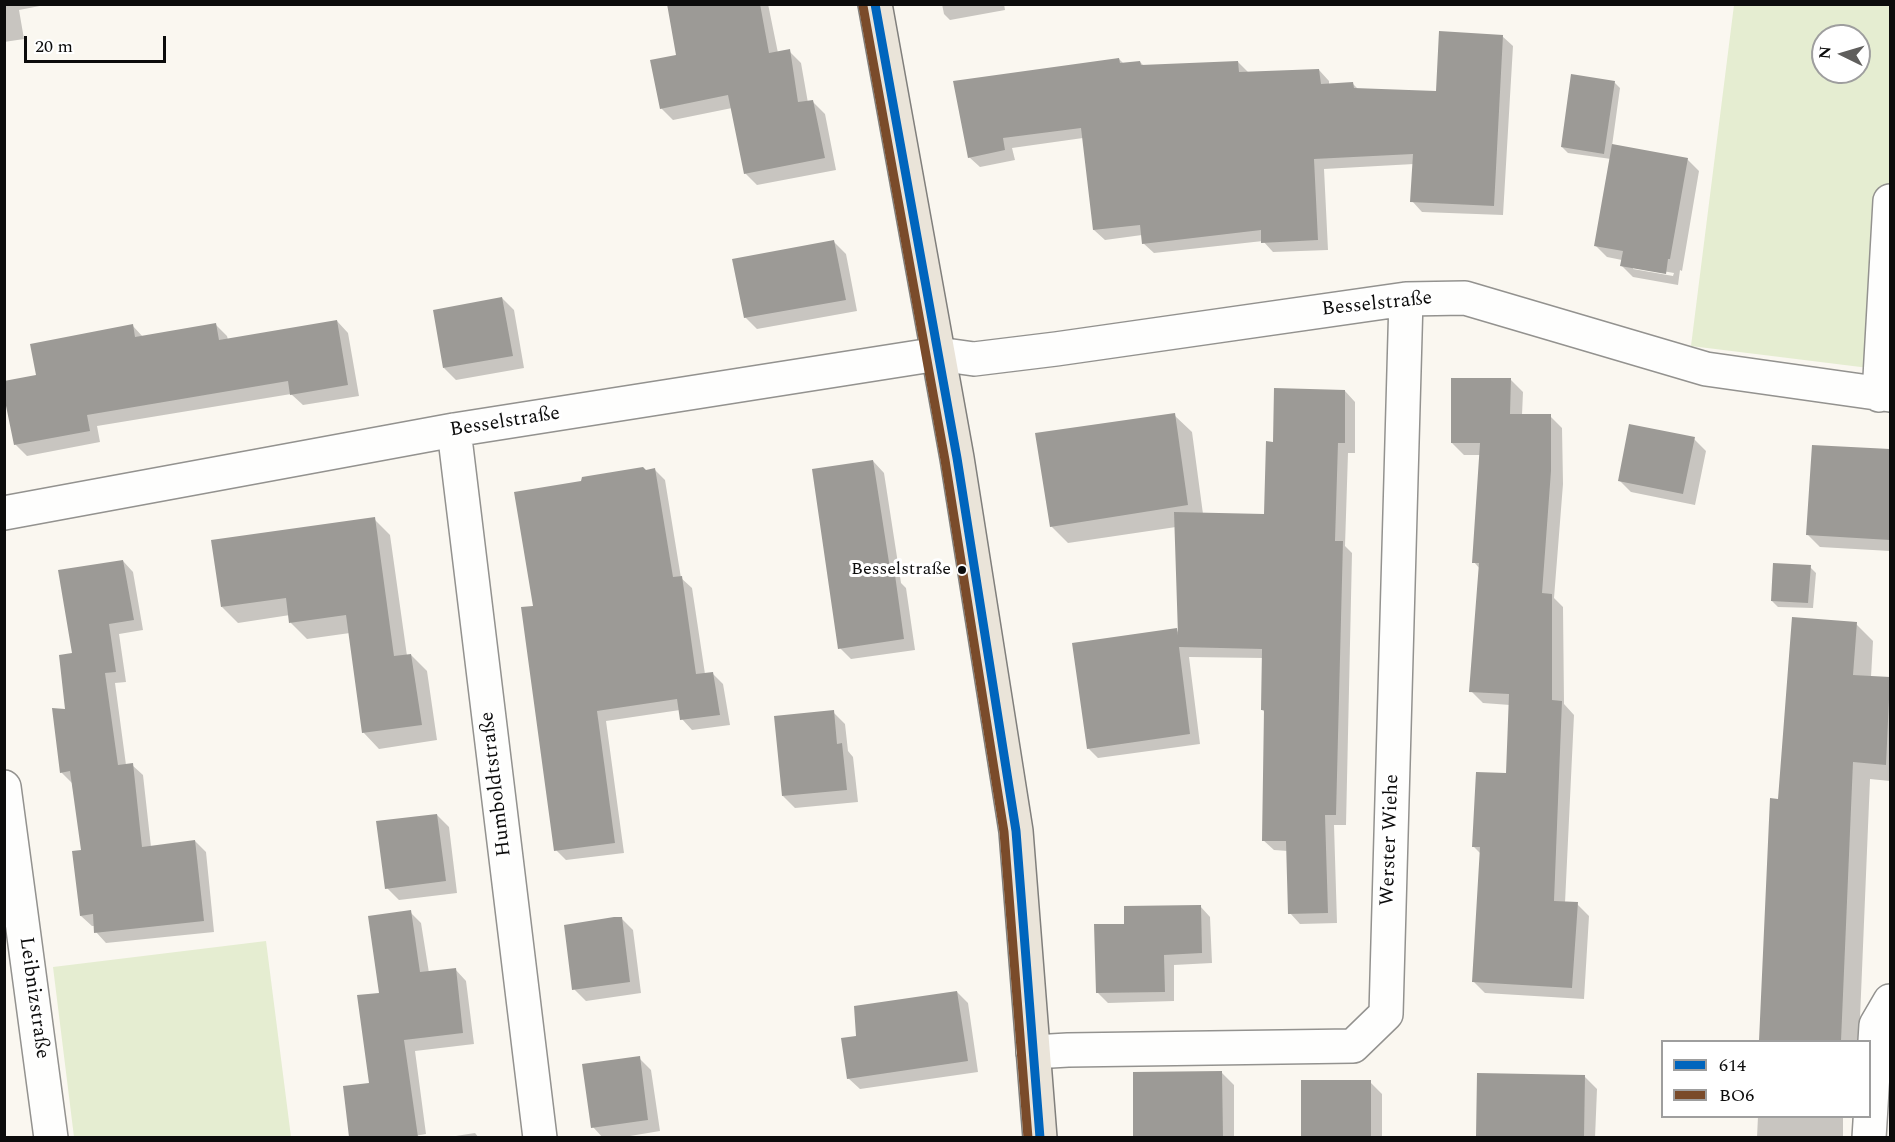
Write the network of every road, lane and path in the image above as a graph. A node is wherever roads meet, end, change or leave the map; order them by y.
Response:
1 (875, 4) edge
2 (1890, 201) edge
3 (1406, 299) junction
4 (938, 354) junction
5 (1885, 395) edge
6 (454, 430) junction
7 (4, 513) edge
8 (4, 787) edge
9 (1890, 1001) edge
10 (1033, 1052) junction
11 (1871, 1105) edge
12 (1870, 1118) edge
13 (51, 1137) edge
14 (540, 1137) edge
15 (1040, 1137) edge
16 (1869, 1137) edge

1 - 4 main road
2 - 5 street
3 - 4 street, Besselstraße
3 - 5 street, Besselstraße
3 - 10 street, Werster Wiehe
4 - 6 street, Besselstraße
4 - 10 main road
6 - 7 street, Besselstraße
6 - 14 street, Humboldtstraße
8 - 13 street, Leibnizstraße
9 - 11 street
10 - 15 main road
12 - 16 street

